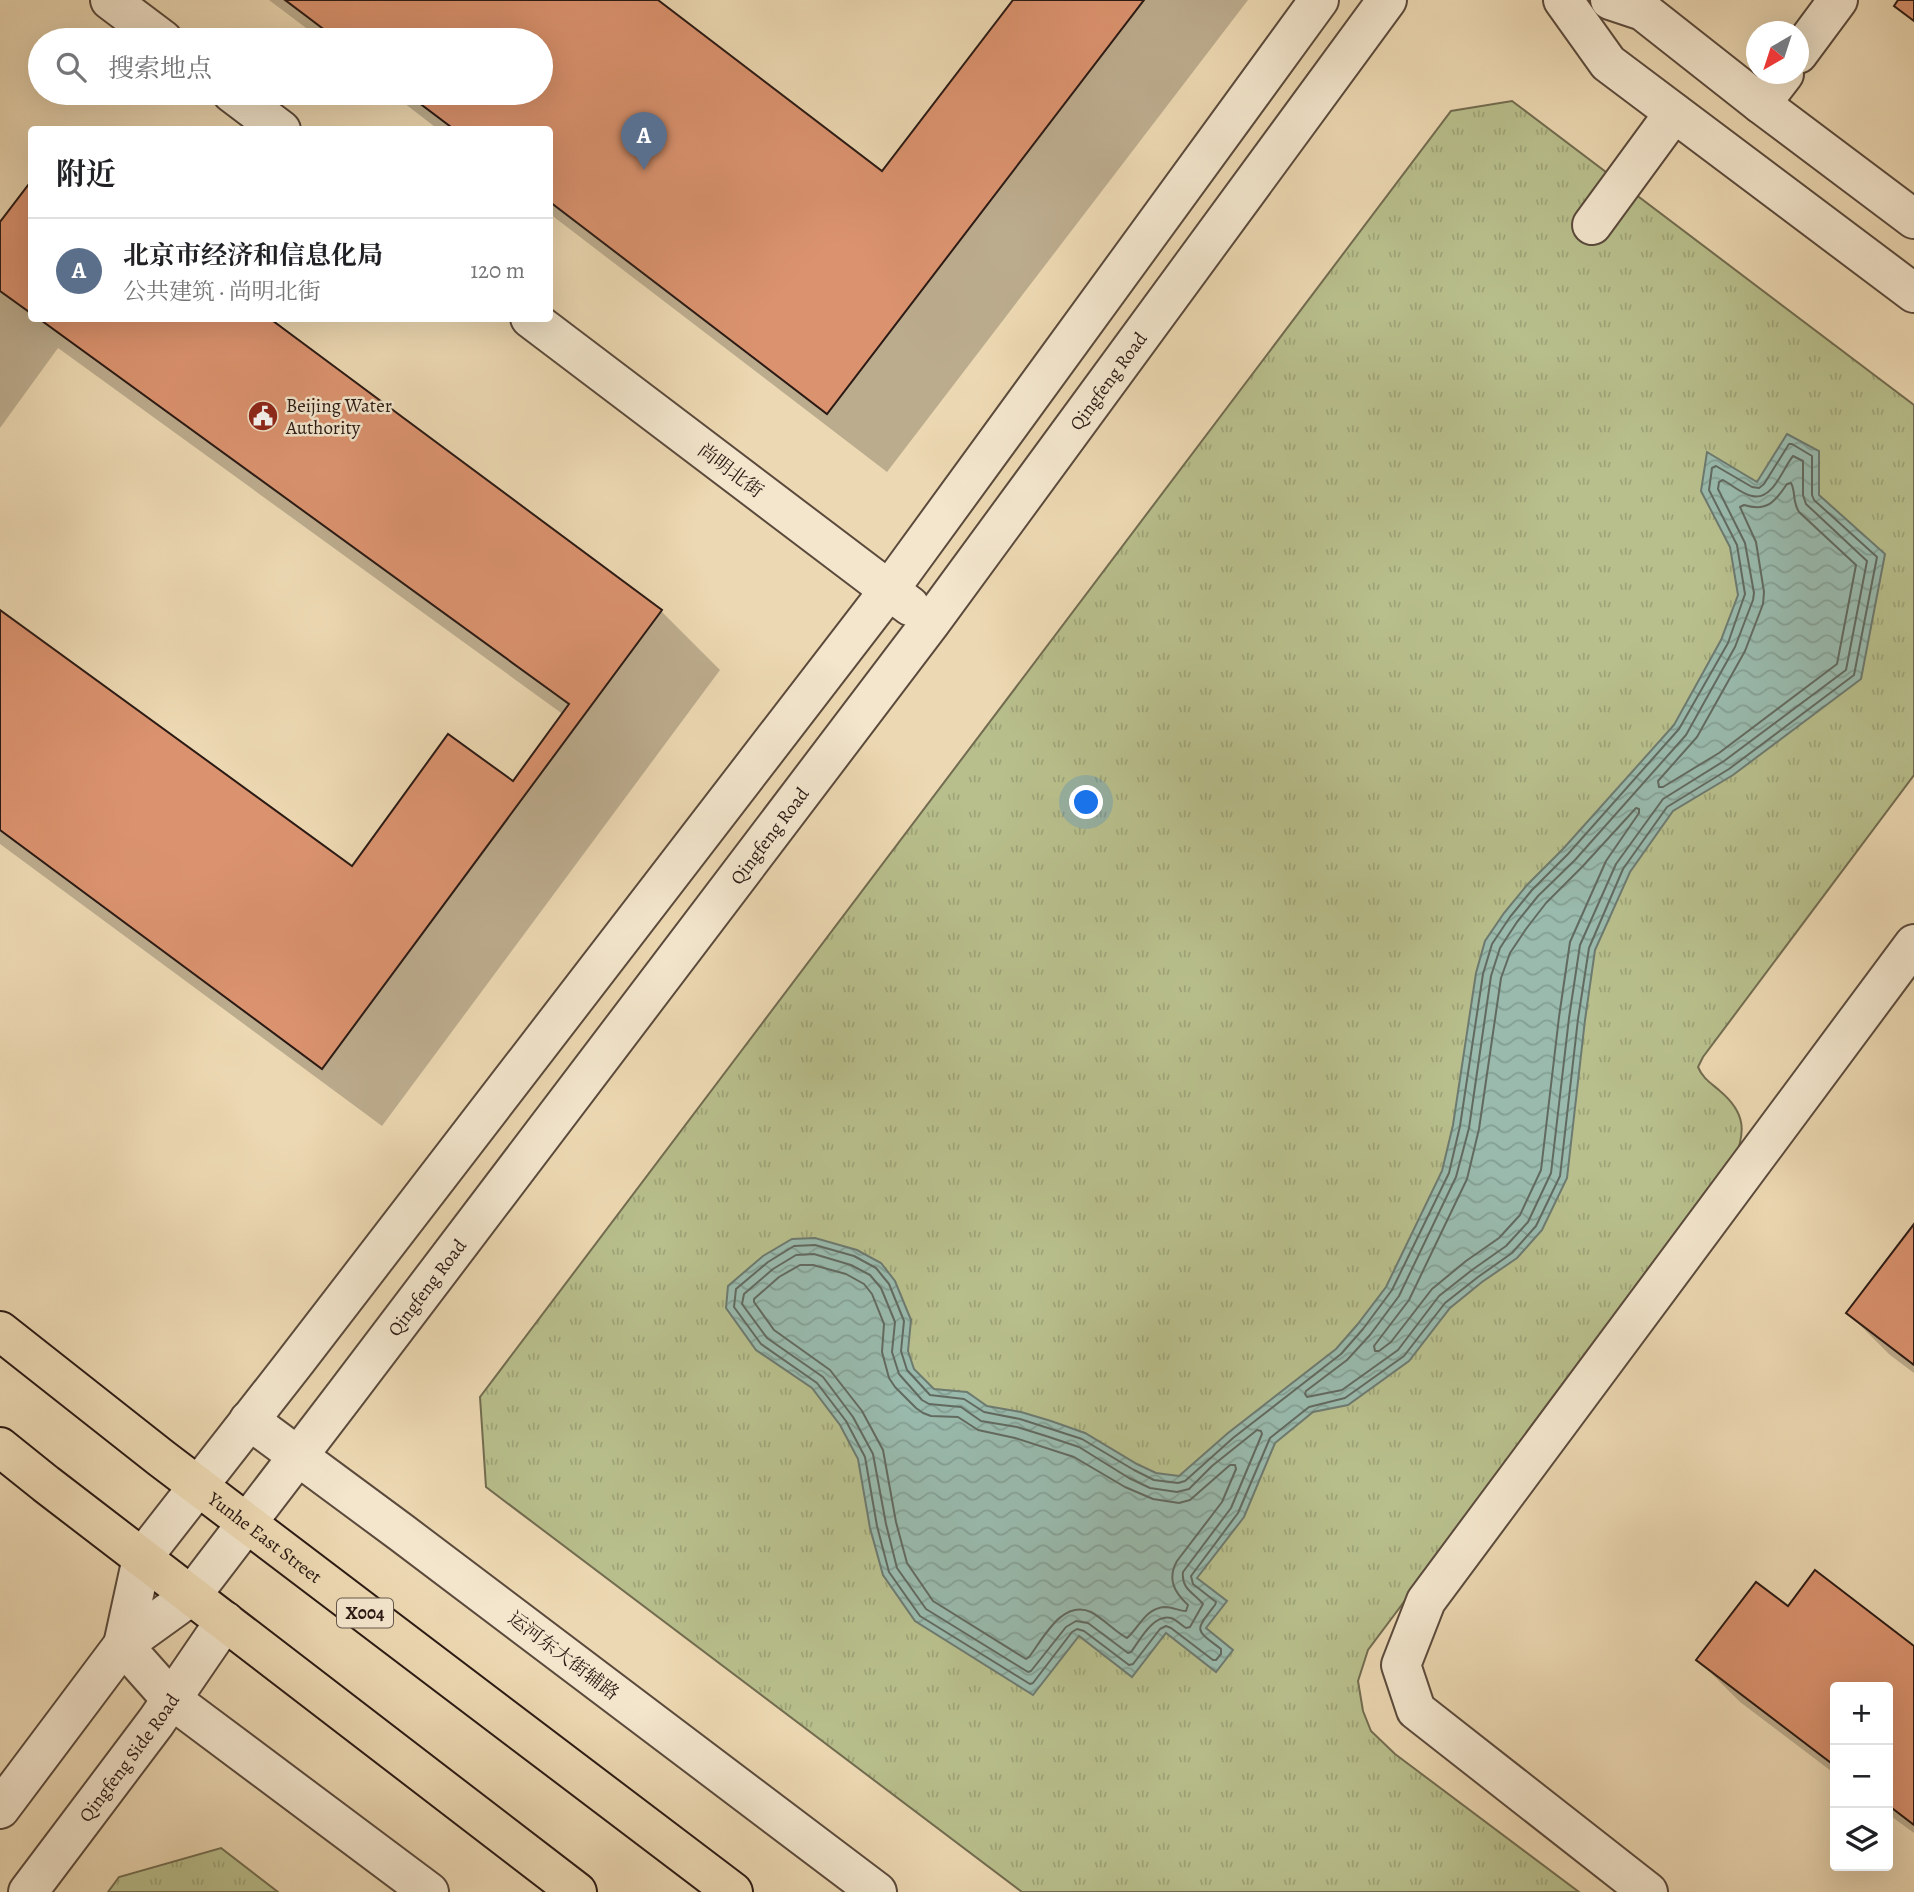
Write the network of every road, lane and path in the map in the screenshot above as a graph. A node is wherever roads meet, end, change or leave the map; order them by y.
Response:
1 (110, 0) edge
2 (1319, 0) edge
3 (1387, 0) edge
4 (1563, 0) edge
5 (1610, 0) edge
6 (1838, 0) edge
7 (147, 28) edge
8 (1809, 39) edge
9 (1776, 84) edge
10 (1761, 104) junction
11 (248, 105) edge
12 (1674, 113) junction
13 (276, 126) edge
14 (1914, 219) edge
15 (1592, 225) dead end
16 (1914, 293) edge
17 (535, 322) edge
18 (889, 590) junction
19 (931, 622) junction
20 (1914, 944) edge
21 (0, 1331) edge
22 (249, 1420) junction
23 (0, 1447) edge
24 (298, 1456) junction
25 (197, 1485) junction
26 (247, 1522) junction
27 (142, 1558) junction
28 (191, 1595) junction
29 (225, 1621) junction
30 (123, 1645) junction
31 (171, 1699) junction
32 (0, 1809) edge
33 (28, 1892) edge
34 (429, 1892) edge
35 (577, 1892) edge
36 (733, 1892) edge
37 (877, 1892) edge
38 (1648, 1892) edge

1 - 7 street
2 - 18 street, Qingfeng Road
3 - 19 street, Qingfeng Road
4 - 12 street
5 - 10 street
6 - 8 street
9 - 10 street
10 - 14 street
11 - 13 street
12 - 15 street
12 - 16 street
17 - 18 street, 尚明北街
18 - 19 street, 尚明北街
18 - 22 street, Qingfeng Road
19 - 24 street, Qingfeng Road
20 - 38 street
21 - 25 main road, Yunhe East Street / X004
22 - 24 street, 运河东大街辅路
22 - 25 street, Qingfeng Road
23 - 27 main road
24 - 26 street, Qingfeng Road
24 - 37 street, 运河东大街辅路
25 - 26 main road, Yunhe East Street / X004
25 - 27 street, Qingfeng Road
26 - 28 street, Qingfeng Road
26 - 36 main road, Yunhe East Street / X004
27 - 28 main road
27 - 30 street, Qingfeng Road
28 - 29 main road
28 - 30 street, Qingfeng Road
29 - 31 street, Qingfeng Side Road
29 - 35 main road
30 - 31 street
30 - 32 street, Qingfeng Road
31 - 33 street, Qingfeng Side Road
31 - 34 street

